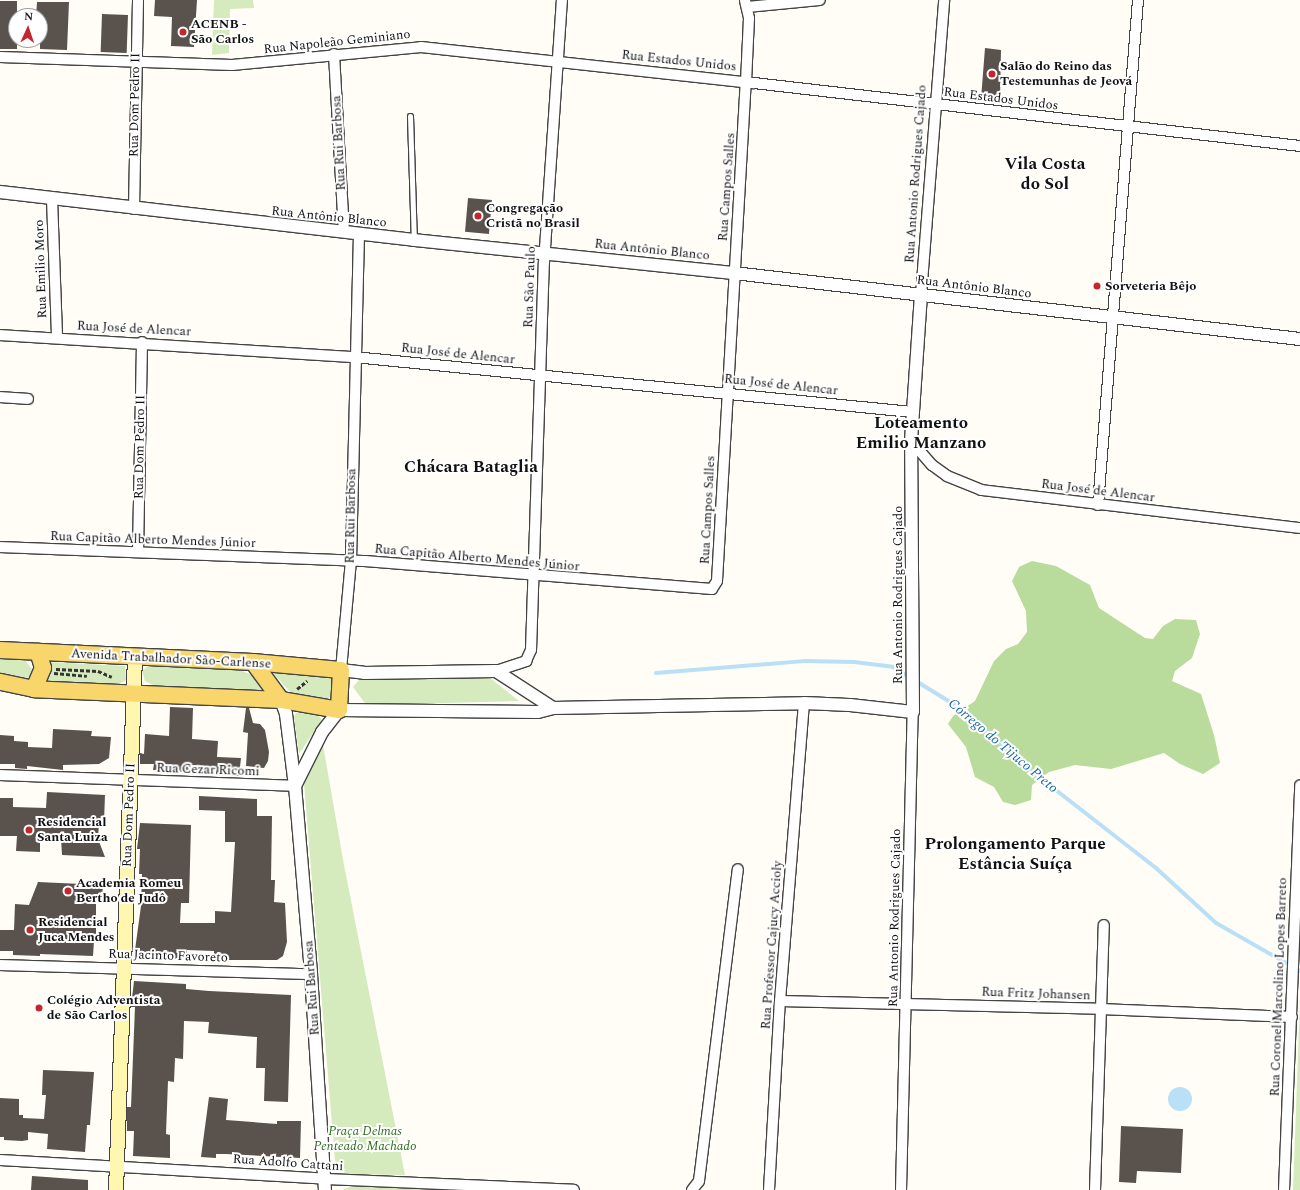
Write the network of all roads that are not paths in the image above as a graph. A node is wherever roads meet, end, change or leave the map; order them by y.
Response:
1 (138, 0) edge
2 (562, 0) edge
3 (820, 0) edge
4 (944, 0) edge
5 (1138, 0) edge
6 (746, 3) edge
7 (334, 54) junction
8 (0, 57) edge
9 (557, 61) junction
10 (135, 62) junction
11 (746, 82) junction
12 (935, 105) junction
13 (410, 116) dead end
14 (1130, 127) junction
15 (1300, 146) edge
16 (0, 192) edge
17 (52, 199) junction
18 (134, 209) junction
19 (344, 232) junction
20 (359, 234) junction
21 (414, 240) junction
22 (544, 253) junction
23 (734, 273) junction
24 (921, 295) junction
25 (1114, 318) junction
26 (0, 335) edge
27 (57, 338) junction
28 (1300, 339) edge
29 (142, 342) junction
30 (354, 357) junction
31 (540, 375) junction
32 (728, 392) junction
33 (0, 397) edge
34 (28, 399) dead end
35 (912, 412) junction
36 (911, 441) junction
37 (1098, 505) junction
38 (1300, 528) edge
39 (0, 547) edge
40 (138, 552) junction
41 (351, 561) junction
42 (535, 576) junction
43 (712, 589) joint
44 (0, 650) edge
45 (38, 652) junction
46 (135, 656) junction
47 (253, 662) junction
48 (341, 670) junction
49 (496, 671) junction
50 (0, 682) edge
51 (34, 688) junction
52 (134, 692) junction
53 (281, 700) junction
54 (804, 703) junction
55 (553, 708) junction
56 (912, 708) junction
57 (339, 710) junction
58 (0, 775) edge
59 (130, 780) junction
60 (1300, 785) edge
61 (295, 786) junction
62 (738, 869) dead end
63 (1104, 925) dead end
64 (1296, 944) edge
65 (0, 965) edge
66 (123, 967) junction
67 (311, 974) junction
68 (780, 1001) junction
69 (907, 1004) junction
70 (1100, 1009) junction
71 (1292, 1017) junction
72 (0, 1160) edge
73 (117, 1165) junction
74 (326, 1185) edge
75 (116, 1190) edge
76 (574, 1190) edge
77 (692, 1190) edge
78 (769, 1190) edge
79 (901, 1190) edge
80 (1095, 1190) edge
81 (1284, 1190) edge

1 - 10 street, Rua Dom Pedro II
2 - 9 street, Rua São Paulo
3 - 6 street
4 - 12 street, Rua Antonio Rodrigues Cajado
5 - 14 street
6 - 11 street, Rua Campos Salles
7 - 9 street, Rua Napoleão Geminiano
7 - 10 street, Rua Napoleão Geminiano
7 - 19 street, Rua Rui Barbosa
8 - 10 street, Rua Napoleão Geminiano
9 - 11 street, Rua Estados Unidos
9 - 22 street, Rua São Paulo
10 - 18 street, Rua Dom Pedro II
11 - 12 street, Rua Estados Unidos
11 - 23 street, Rua Campos Salles
12 - 14 street, Rua Estados Unidos
12 - 24 street, Rua Antonio Rodrigues Cajado
13 - 21 lane
14 - 15 street, Rua Estados Unidos
14 - 25 street
16 - 17 street, Rua Antônio Blanco
17 - 18 street, Rua Antônio Blanco
17 - 27 street, Rua Emilio Moro
18 - 19 street, Rua Antônio Blanco
19 - 20 street, Rua Antônio Blanco
20 - 21 street, Rua Antônio Blanco
20 - 30 street, Rua Rui Barbosa
21 - 22 street, Rua Antônio Blanco
22 - 23 street, Rua Antônio Blanco
22 - 31 street, Rua São Paulo
23 - 24 street, Rua Antônio Blanco
23 - 32 street, Rua Campos Salles
24 - 25 street, Rua Antônio Blanco
24 - 35 street, Rua Antonio Rodrigues Cajado
25 - 28 street, Rua Antônio Blanco
25 - 37 street
26 - 27 street, Rua José de Alencar
27 - 29 street, Rua José de Alencar
29 - 30 street, Rua José de Alencar
29 - 40 street, Rua Dom Pedro II
30 - 31 street, Rua José de Alencar
30 - 41 street, Rua Rui Barbosa
31 - 32 street, Rua José de Alencar
31 - 42 street, Rua São Paulo
32 - 35 street, Rua José de Alencar
32 - 43 street, Rua Campos Salles
33 - 34 street
35 - 36 street, Rua Antonio Rodrigues Cajado
36 - 37 street, Rua José de Alencar
36 - 56 street, Rua Antonio Rodrigues Cajado
37 - 38 street, Rua José de Alencar
39 - 40 street, Rua Capitão Alberto Mendes Júnior
40 - 41 street, Rua Capitão Alberto Mendes Júnior
41 - 42 street, Rua Capitão Alberto Mendes Júnior
41 - 48 street, Rua Rui Barbosa
42 - 43 street, Rua Capitão Alberto Mendes Júnior
42 - 49 street, Rua São Paulo
44 - 45 main road, Avenida Trabalhador São-Carlense
45 - 46 main road, Avenida Trabalhador São-Carlense
45 - 51 main road
46 - 47 main road, Avenida Trabalhador São-Carlense
46 - 52 main road, Rua Dom Pedro II
47 - 48 main road, Avenida Trabalhador São-Carlense
47 - 53 main road
48 - 49 street
48 - 57 main road, Rua Rui Barbosa
49 - 55 street
50 - 51 main road
51 - 52 main road
52 - 53 main road
52 - 59 main road, Rua Dom Pedro II
53 - 57 main road
53 - 61 street, Rua Rui Barbosa
54 - 55 street
54 - 56 street
54 - 68 street, Rua Professor Cajucy Accioly
55 - 57 street
56 - 69 street, Rua Antonio Rodrigues Cajado
57 - 61 street
58 - 59 street, Rua Cezar Ricomi
59 - 61 street, Rua Cezar Ricomi
59 - 66 main road, Rua Dom Pedro II
60 - 64 street, Rua Coronel Marcolino Lopes Barreto
61 - 67 street, Rua Rui Barbosa
62 - 77 street
63 - 70 street
64 - 71 street, Rua Coronel Marcolino Lopes Barreto
65 - 66 street, Rua Jacinto Favoreto
66 - 67 street, Rua Jacinto Favoreto
66 - 73 main road, Rua Dom Pedro II
67 - 74 street, Rua Rui Barbosa
68 - 69 street, Rua Fritz Johansen
68 - 78 street, Rua Professor Cajucy Accioly
69 - 70 street, Rua Fritz Johansen
69 - 79 street, Rua Antonio Rodrigues Cajado
70 - 71 street, Rua Fritz Johansen
70 - 80 street
71 - 81 street, Rua Coronel Marcolino Lopes Barreto
72 - 73 street, Rua Adolfo Cattani
73 - 74 street, Rua Adolfo Cattani
73 - 75 main road, Rua Dom Pedro II
74 - 76 street, Rua Adolfo Cattani

